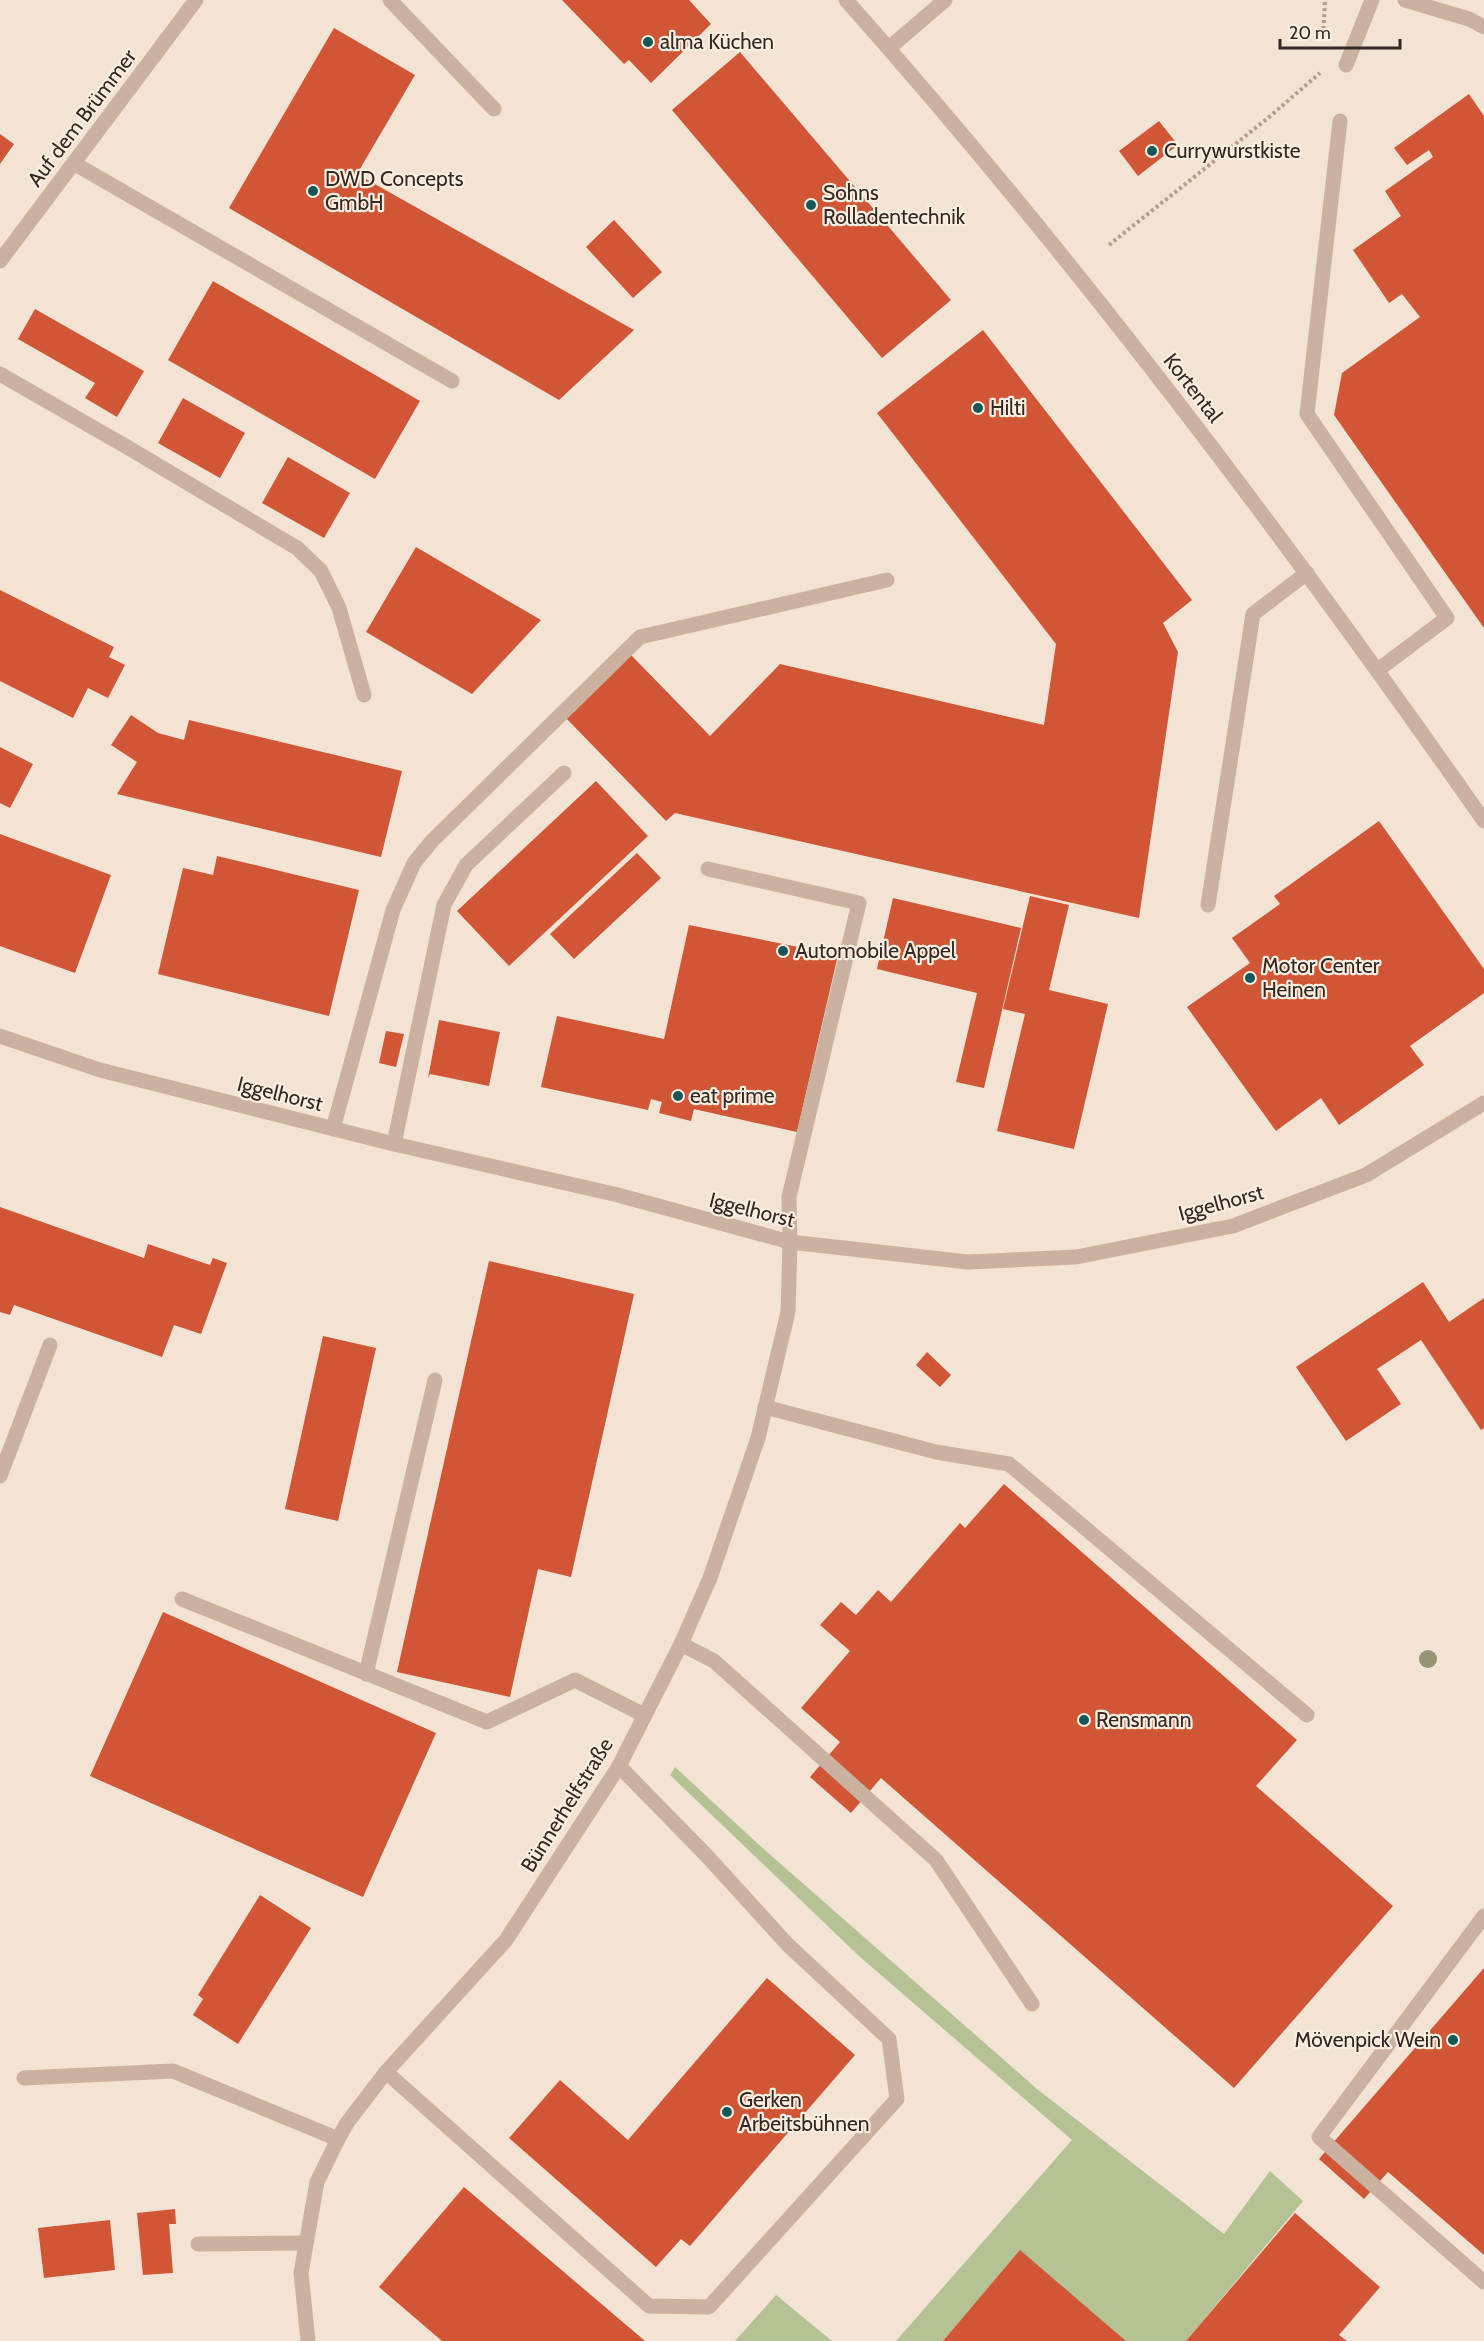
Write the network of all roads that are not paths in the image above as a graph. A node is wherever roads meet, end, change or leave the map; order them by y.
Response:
1 (196, 0) edge
2 (390, 0) edge
3 (846, 0) edge
4 (945, 0) edge
5 (1372, 0) edge
6 (1405, 0) edge
7 (1484, 27) edge
8 (888, 48) junction
9 (1346, 65) road end
10 (494, 109) dead end
11 (1340, 121) dead end
12 (75, 164) junction
13 (3, 252) edge
14 (0, 374) edge
15 (452, 381) dead end
16 (1307, 573) junction
17 (887, 580) dead end
18 (1378, 670) junction
19 (364, 695) dead end
20 (564, 772) dead end
21 (1484, 821) edge
22 (708, 869) dead end
23 (1208, 905) dead end
24 (0, 1036) edge
25 (1484, 1103) edge
26 (333, 1129) junction
27 (394, 1144) junction
28 (790, 1242) junction
29 (50, 1345) dead end
30 (435, 1380) dead end
31 (765, 1407) junction
32 (0, 1476) edge
33 (182, 1599) dead end
34 (681, 1644) junction
35 (366, 1674) junction
36 (644, 1715) junction
37 (1307, 1715) dead end
38 (618, 1766) junction
39 (1484, 1916) edge
40 (1032, 2004) dead end
41 (386, 2072) junction
42 (24, 2078) dead end
43 (338, 2139) junction
44 (306, 2243) junction
45 (198, 2244) dead end
46 (1484, 2282) edge
47 (308, 2341) edge

1 - 12 street, Auf dem Brümmer
2 - 10 street
3 - 8 street, Kortental
4 - 8 street
5 - 9 street
6 - 7 street
8 - 16 street, Kortental
11 - 18 street
12 - 13 street, Auf dem Brümmer
12 - 15 street
14 - 19 street
16 - 18 street, Kortental
16 - 23 street
17 - 26 street
18 - 21 street, Kortental
20 - 27 street
22 - 28 street, Bünnerhelfstraße
24 - 26 street, Iggelhorst
25 - 28 street, Iggelhorst
26 - 27 street, Iggelhorst
27 - 28 street, Iggelhorst
28 - 31 street, Bünnerhelfstraße
29 - 32 street
30 - 35 street
31 - 34 street, Bünnerhelfstraße
31 - 37 street
33 - 35 street
34 - 36 street, Bünnerhelfstraße
34 - 40 street
35 - 36 street
36 - 38 street, Bünnerhelfstraße
38 - 41 street, Bünnerhelfstraße
38 - 41 street
39 - 46 street
41 - 43 street, Bünnerhelfstraße
42 - 43 street
43 - 44 street, Bünnerhelfstraße
44 - 45 street
44 - 47 street, Bünnerhelfstraße

